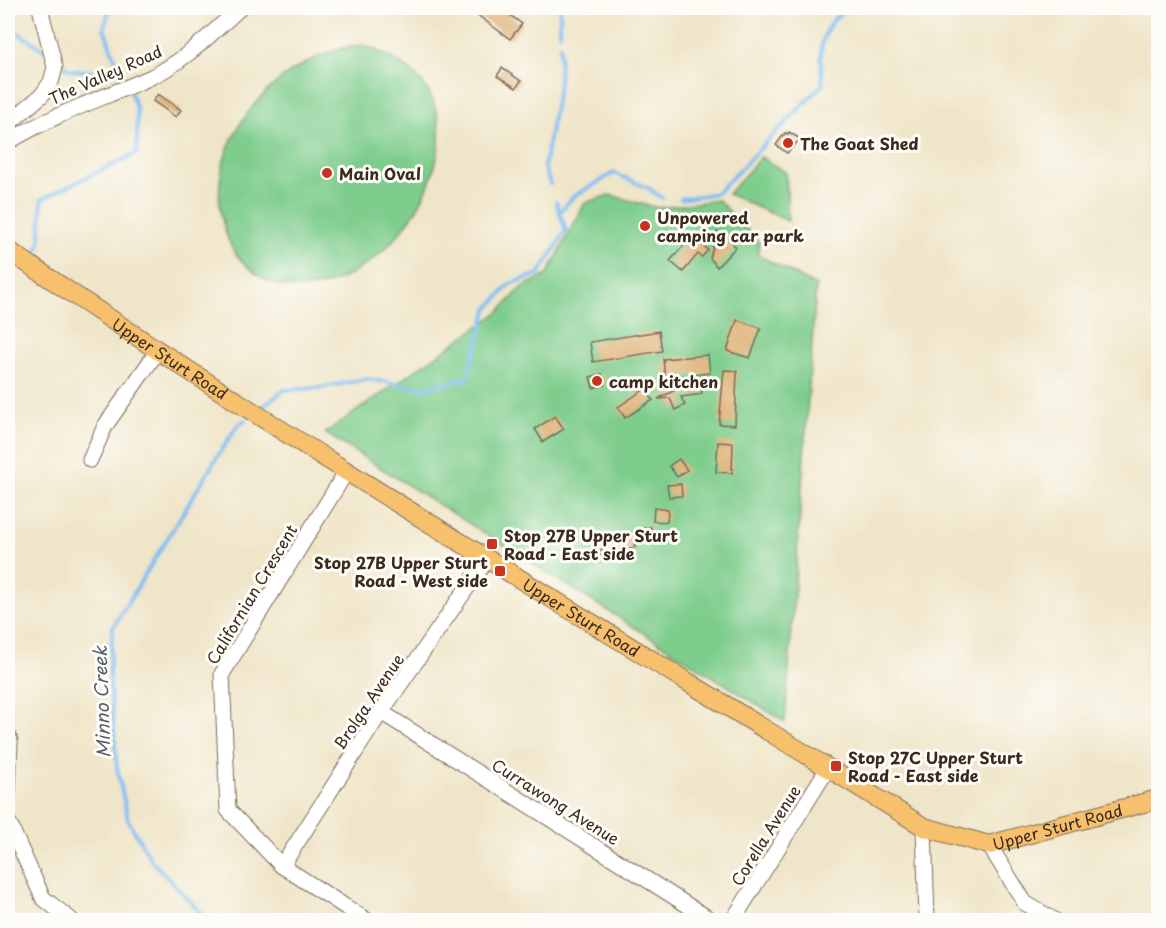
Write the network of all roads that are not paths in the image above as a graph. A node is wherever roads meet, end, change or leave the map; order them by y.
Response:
1 (40, 8) edge
2 (240, 8) edge
3 (8, 124) edge
4 (8, 142) edge
5 (8, 250) edge
6 (157, 352) junction
7 (90, 460) dead end
8 (346, 472) junction
9 (487, 559) junction
10 (381, 712) junction
11 (8, 735) edge
12 (828, 768) junction
13 (8, 780) edge
14 (8, 793) edge
15 (1158, 799) edge
16 (8, 821) edge
17 (924, 827) junction
18 (990, 845) junction
19 (282, 866) junction
20 (352, 916) edge
21 (71, 921) edge
22 (366, 921) edge
23 (711, 921) edge
24 (733, 921) edge
25 (927, 921) edge
26 (1054, 921) edge

1 - 3 street
2 - 4 street, The Valley Road
5 - 6 main road, Upper Sturt Road
6 - 7 street
6 - 8 main road, Upper Sturt Road
8 - 9 main road, Upper Sturt Road
8 - 19 street, Californian Crescent
9 - 10 street, Brolga Avenue
9 - 12 main road, Upper Sturt Road
10 - 19 street, Brolga Avenue
10 - 23 street, Currawong Avenue
11 - 13 street
12 - 17 main road, Upper Sturt Road
12 - 24 street, Corella Avenue
13 - 14 street
15 - 18 main road, Upper Sturt Road
16 - 21 street
17 - 18 main road, Upper Sturt Road
17 - 25 street
18 - 26 street
19 - 20 street, Californian Crescent
20 - 22 street, Californian Crescent

